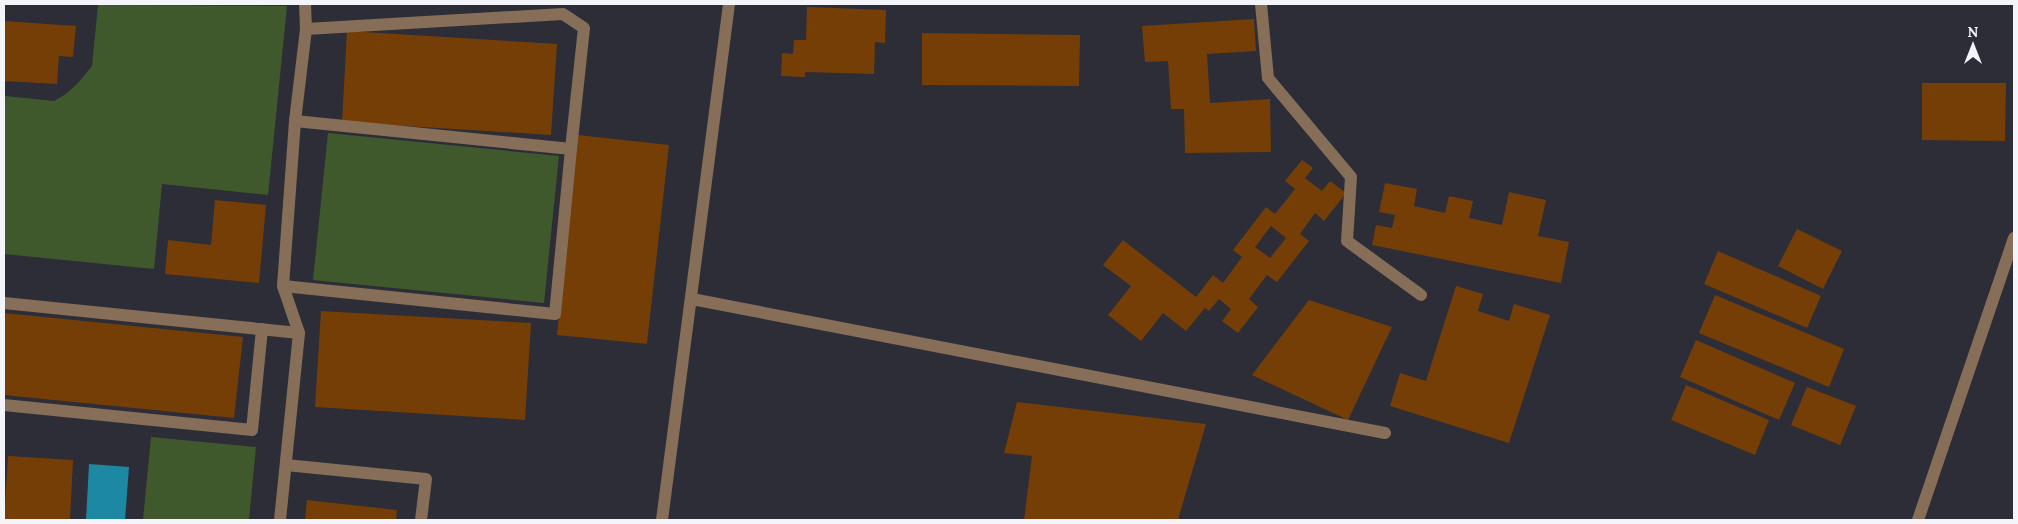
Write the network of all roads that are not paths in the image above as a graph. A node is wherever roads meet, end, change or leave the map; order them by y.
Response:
1 (305, 4) edge
2 (729, 4) edge
3 (1261, 4) edge
4 (306, 29) junction
5 (295, 121) junction
6 (571, 149) junction
7 (2014, 238) edge
8 (283, 286) junction
9 (1421, 295) dead end
10 (692, 300) junction
11 (4, 303) edge
12 (262, 329) junction
13 (299, 333) junction
14 (4, 405) edge
15 (1385, 433) dead end
16 (286, 465) junction
17 (280, 520) edge
18 (421, 520) edge
19 (662, 520) edge
20 (1918, 520) edge

1 - 4 street
2 - 10 street
3 - 9 street
4 - 5 street
4 - 6 street
5 - 6 street
5 - 8 street
6 - 8 street
7 - 20 street
8 - 13 street
10 - 15 street
10 - 19 street
11 - 12 street
12 - 13 street
12 - 14 street
13 - 16 street
16 - 17 street
16 - 18 street

